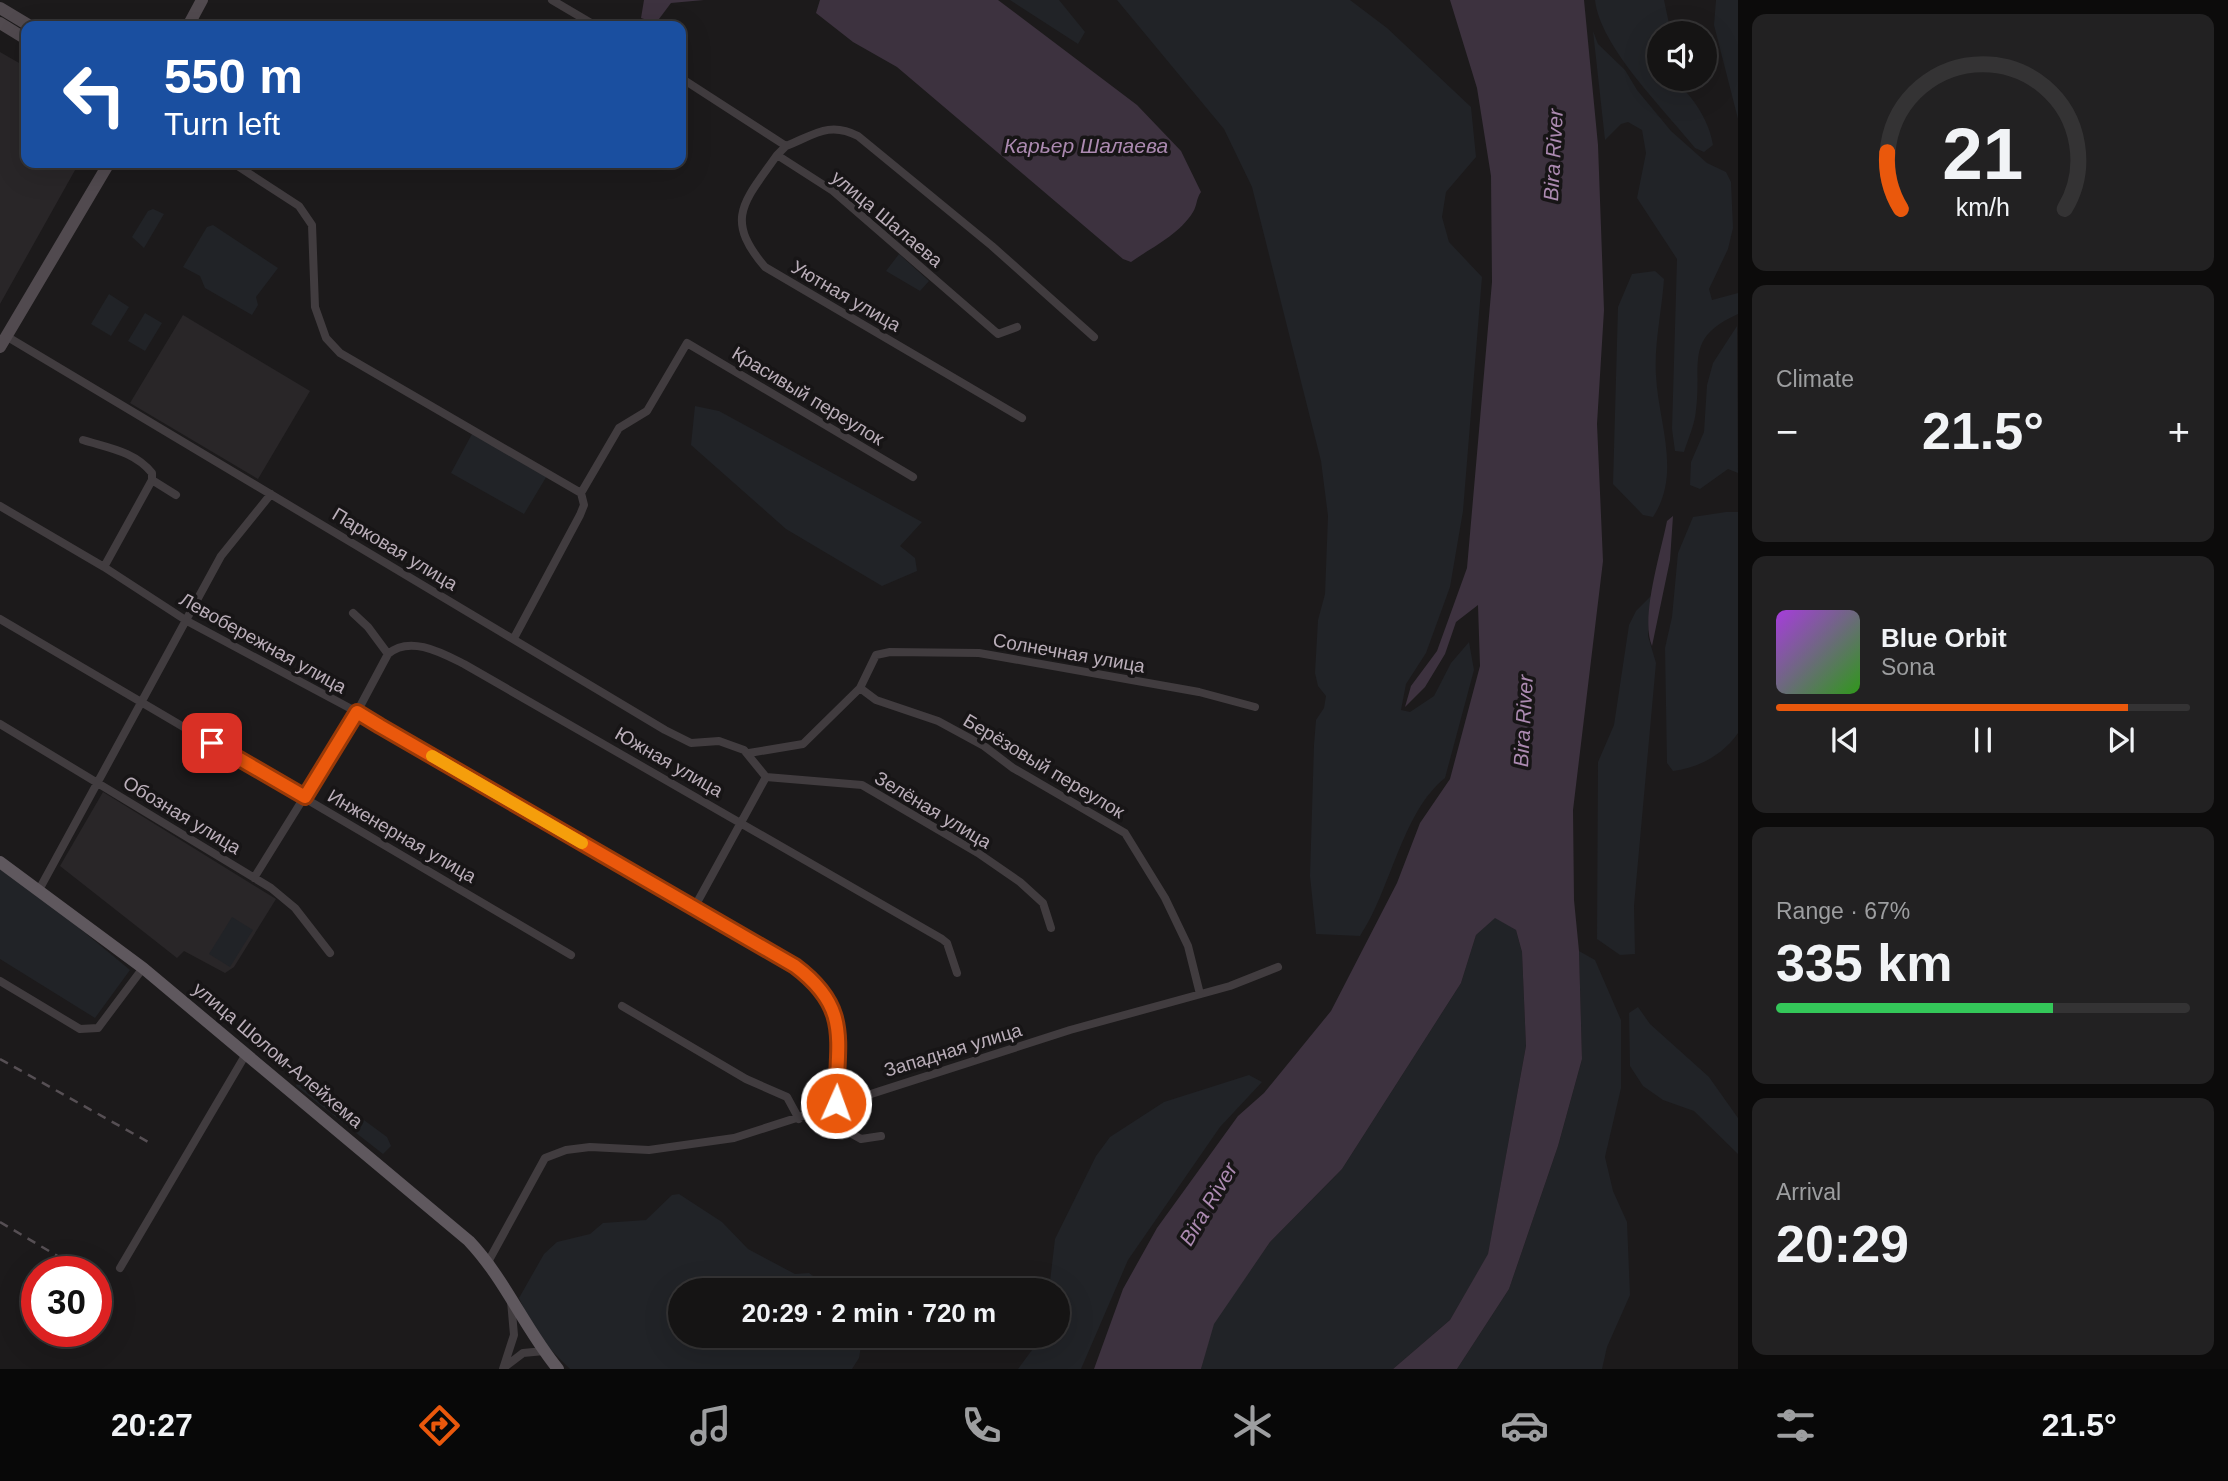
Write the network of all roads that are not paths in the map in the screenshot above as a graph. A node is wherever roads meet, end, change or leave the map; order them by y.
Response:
1 (202, 0) edge
2 (552, 0) edge
3 (0, 8) edge
4 (22, 21) edge
5 (191, 21) edge
6 (588, 21) edge
7 (0, 23) edge
8 (21, 36) edge
9 (686, 81) edge
10 (786, 146) junction
11 (777, 155) junction
12 (106, 168) edge
13 (241, 168) edge
14 (1017, 327) dead end
15 (1094, 337) dead end
16 (3, 341) edge
17 (1022, 418) dead end
18 (82, 440) dead end
19 (913, 477) dead end
20 (152, 480) junction
21 (581, 493) junction
22 (271, 494) junction
23 (176, 495) dead end
24 (0, 506) edge
25 (104, 567) junction
26 (353, 613) dead end
27 (0, 619) edge
28 (187, 621) junction
29 (514, 638) junction
30 (388, 654) junction
31 (860, 688) junction
32 (142, 701) junction
33 (1255, 707) dead end
34 (357, 712) junction
35 (0, 724) edge
36 (749, 753) junction
37 (766, 778) junction
38 (96, 781) junction
39 (305, 797) junction
40 (743, 824) junction
41 (0, 862) edge
42 (254, 878) junction
43 (40, 888) junction
44 (694, 908) junction
45 (1051, 928) dead end
46 (330, 953) dead end
47 (571, 954) dead end
48 (1278, 967) dead end
49 (143, 968) junction
50 (957, 973) dead end
51 (0, 981) edge
52 (1200, 994) junction
53 (622, 1006) dead end
54 (246, 1054) junction
55 (836, 1103) junction
56 (799, 1119) junction
57 (881, 1136) dead end
58 (488, 1262) junction
59 (120, 1268) dead end
60 (511, 1298) junction
61 (544, 1351) junction
62 (503, 1368) edge
63 (558, 1369) edge

1 - 5 main road
2 - 6 street
3 - 4 main road
7 - 8 main road
9 - 10 street
10 - 11 street
10 - 15 street
11 - 14 street, улица Шалаева
11 - 17 street, Уютная улица
12 - 16 main road
13 - 21 street
16 - 22 street, Парковая улица
18 - 20 street
19 - 21 street, Красивый переулок
20 - 23 street
20 - 25 street
21 - 29 street
22 - 28 street
22 - 29 street, Парковая улица
24 - 25 street, Левобережная улица
25 - 28 street, Левобережная улица
26 - 30 street
27 - 32 street, Инженерная улица
28 - 32 street
28 - 34 street, Левобережная улица
29 - 36 street, Парковая улица
30 - 34 street
30 - 40 street, Южная улица
31 - 33 street, Солнечная улица
31 - 36 street
31 - 52 street, Берёзовый переулок
32 - 38 street
32 - 39 street, Инженерная улица
34 - 39 street
34 - 44 street, Левобережная улица
35 - 38 street, Обозная улица
36 - 37 street
37 - 40 street
37 - 45 street, Зелёная улица
38 - 42 street, Обозная улица
38 - 43 street
39 - 42 street
39 - 47 street, Инженерная улица
40 - 44 street
40 - 50 street, Южная улица
41 - 43 main road, улица Шолом-Алейхема
42 - 46 street, Обозная улица
43 - 49 main road, улица Шолом-Алейхема
44 - 55 street, Левобережная улица
48 - 52 street, Западная улица
49 - 51 street
49 - 54 main road, улица Шолом-Алейхема
52 - 55 street, Западная улица
53 - 56 street
54 - 58 main road, улица Шолом-Алейхема
54 - 59 street
55 - 56 street, Западная улица
55 - 57 street, Левобережная улица
56 - 58 street, Западная улица
58 - 60 main road, улица Шолом-Алейхема
60 - 61 main road, улица Шолом-Алейхема
60 - 62 street
61 - 62 street
61 - 63 main road, улица Шолом-Алейхема

